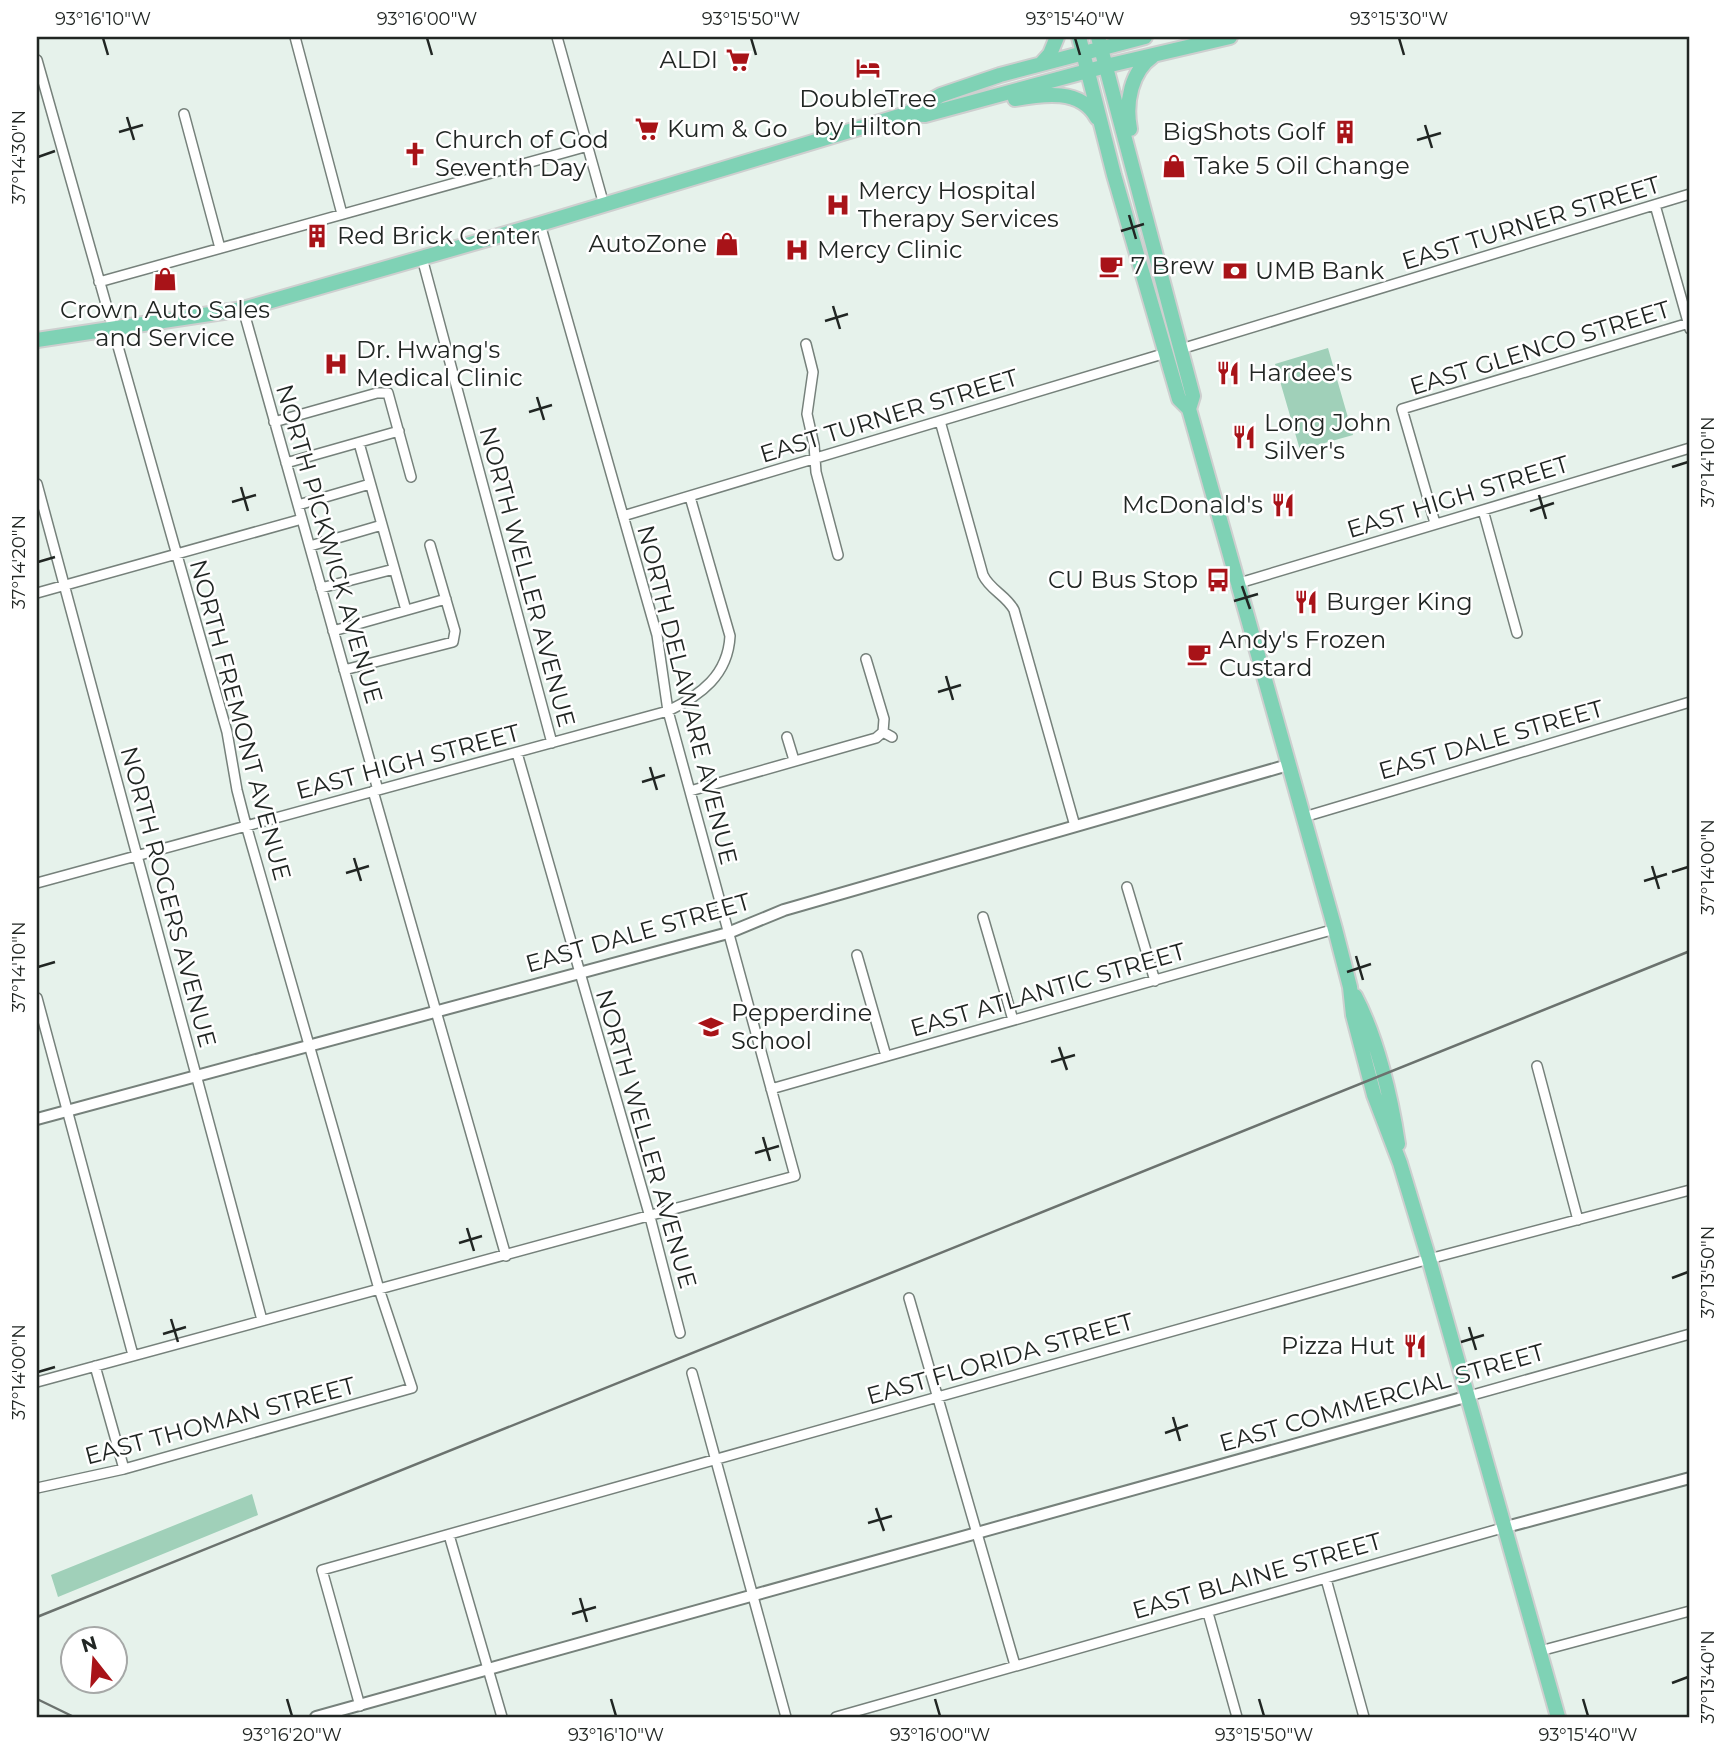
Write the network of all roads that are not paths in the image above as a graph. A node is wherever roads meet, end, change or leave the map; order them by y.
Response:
1 (295, 37) edge
2 (557, 37) edge
3 (1057, 37) edge
4 (1079, 37) edge
5 (1145, 37) edge
6 (1230, 37) edge
7 (1100, 42) edge
8 (1083, 52) junction
9 (1154, 55) junction
10 (37, 60) edge
11 (1041, 64) junction
12 (1106, 66) junction
13 (1088, 71) junction
14 (986, 97) junction
15 (184, 114) dead end
16 (906, 114) junction
17 (1103, 129) junction
18 (588, 146) junction
19 (1690, 194) edge
20 (604, 205) junction
21 (1655, 205) junction
22 (342, 214) junction
23 (540, 224) junction
24 (220, 248) junction
25 (1155, 251) junction
26 (422, 258) junction
27 (99, 282) junction
28 (1148, 290) junction
29 (243, 309) junction
30 (1689, 326) edge
31 (112, 328) junction
32 (37, 340) edge
33 (806, 344) dead end
34 (1181, 349) junction
35 (1166, 353) junction
36 (1191, 403) junction
37 (940, 421) junction
38 (274, 422) junction
39 (399, 432) junction
40 (359, 443) junction
41 (1690, 448) edge
42 (814, 459) junction
43 (286, 463) junction
44 (411, 477) dead end
45 (37, 484) edge
46 (370, 484) junction
47 (690, 497) junction
48 (298, 505) junction
49 (1483, 510) junction
50 (623, 516) junction
51 (302, 519) junction
52 (1435, 523) junction
53 (382, 525) junction
54 (430, 545) dead end
55 (310, 546) junction
56 (176, 553) junction
57 (838, 555) dead end
58 (394, 569) junction
59 (1237, 584) junction
60 (63, 586) junction
61 (321, 589) junction
62 (37, 593) edge
63 (446, 599) junction
64 (406, 610) junction
65 (333, 631) junction
66 (1517, 633) dead end
67 (866, 659) dead end
68 (344, 670) junction
69 (1690, 702) edge
70 (668, 711) junction
71 (883, 732) junction
72 (787, 737) dead end
73 (892, 737) dead end
74 (552, 743) junction
75 (517, 753) junction
76 (794, 760) junction
77 (1288, 765) junction
78 (376, 791) junction
79 (690, 791) junction
80 (1304, 817) junction
81 (246, 825) junction
82 (1075, 827) junction
83 (137, 855) junction
84 (37, 883) edge
85 (1127, 887) dead end
86 (983, 917) dead end
87 (1335, 929) junction
88 (728, 933) junction
89 (857, 955) dead end
90 (579, 974) junction
91 (1154, 981) junction
92 (37, 999) edge
93 (437, 1011) junction
94 (1013, 1020) junction
95 (309, 1046) junction
96 (886, 1056) junction
97 (1537, 1066) dead end
98 (197, 1076) junction
99 (771, 1089) junction
100 (67, 1111) junction
101 (37, 1119) edge
102 (1690, 1189) edge
103 (650, 1217) junction
104 (1578, 1220) junction
105 (506, 1256) junction
106 (1429, 1259) junction
107 (379, 1289) junction
108 (909, 1298) dead end
109 (261, 1320) junction
110 (680, 1333) dead end
111 (1690, 1334) edge
112 (133, 1355) junction
113 (95, 1366) junction
114 (692, 1373) dead end
115 (37, 1382) edge
116 (412, 1388) joint
117 (1469, 1396) junction
118 (936, 1397) junction
119 (716, 1460) junction
120 (124, 1469) junction
121 (1690, 1478) edge
122 (37, 1488) edge
123 (1506, 1527) junction
124 (976, 1533) junction
125 (449, 1535) junction
126 (1326, 1579) junction
127 (755, 1596) junction
128 (1690, 1611) edge
129 (1208, 1612) junction
130 (1540, 1651) junction
131 (1015, 1665) junction
132 (488, 1670) junction
133 (360, 1706) junction
134 (316, 1717) edge
135 (502, 1717) edge
136 (786, 1717) edge
137 (836, 1717) edge
138 (1237, 1717) edge
139 (1364, 1717) edge
140 (1558, 1717) edge

1 - 22 street
2 - 18 street
3 - 11 main road
4 - 8 main road
5 - 7 main road
6 - 9 main road
7 - 8 main road
7 - 12 main road
8 - 11 main road
8 - 13 main road
9 - 12 main road
9 - 25 main road
10 - 27 street, NORTH FREMONT AVENUE
11 - 16 main road
12 - 13 main road
12 - 25 main road
13 - 14 main road
13 - 17 main road
14 - 16 main road
14 - 17 main road
15 - 24 street
16 - 20 main road
17 - 28 main road
18 - 20 street
18 - 22 street
19 - 21 street, EAST TURNER STREET
20 - 23 main road
21 - 30 street
21 - 34 street, EAST TURNER STREET
22 - 24 street
23 - 26 main road
23 - 50 street, NORTH DELAWARE AVENUE
24 - 27 street
25 - 34 main road
26 - 29 main road
26 - 74 street, NORTH WELLER AVENUE
27 - 31 street, NORTH FREMONT AVENUE
28 - 34 main road
28 - 35 main road
29 - 31 main road
29 - 38 street, NORTH PICKWICK AVENUE
30 - 52 street, EAST GLENCO STREET
31 - 32 main road
31 - 56 street, NORTH FREMONT AVENUE
33 - 42 street
34 - 36 main road
35 - 36 main road
35 - 37 street, EAST TURNER STREET
36 - 59 main road
37 - 42 street, EAST TURNER STREET
37 - 82 street
38 - 39 street
38 - 43 street, NORTH PICKWICK AVENUE
39 - 40 street
39 - 44 street
40 - 43 street
40 - 46 street
41 - 49 street, EAST HIGH STREET
42 - 47 street, EAST TURNER STREET
42 - 57 street
43 - 48 street, NORTH PICKWICK AVENUE
45 - 60 street, NORTH ROGERS AVENUE
46 - 48 street
46 - 53 street
47 - 50 street, EAST TURNER STREET
47 - 70 street, EAST HIGH STREET
48 - 51 street, NORTH PICKWICK AVENUE
49 - 52 street, EAST HIGH STREET
49 - 66 street
50 - 70 street, NORTH DELAWARE AVENUE
51 - 55 street, NORTH PICKWICK AVENUE
51 - 56 street
52 - 59 street, EAST HIGH STREET
53 - 55 street
53 - 58 street
54 - 63 street
55 - 61 street, NORTH PICKWICK AVENUE
56 - 60 street
56 - 81 street, NORTH FREMONT AVENUE
58 - 61 street
58 - 64 street
59 - 77 main road
60 - 62 street
60 - 83 street, NORTH ROGERS AVENUE
61 - 65 street, NORTH PICKWICK AVENUE
63 - 64 street
63 - 68 street
64 - 65 street
65 - 68 street, NORTH PICKWICK AVENUE
67 - 71 street
68 - 78 street, NORTH PICKWICK AVENUE
69 - 80 street, EAST DALE STREET
70 - 74 street, EAST HIGH STREET
70 - 79 street, NORTH DELAWARE AVENUE
71 - 73 street
71 - 76 street
72 - 76 street
74 - 75 street, EAST HIGH STREET
75 - 78 street, EAST HIGH STREET
75 - 90 street, NORTH WELLER AVENUE
76 - 79 street
77 - 80 main road
77 - 82 street, EAST DALE STREET
78 - 81 street, EAST HIGH STREET
78 - 93 street, NORTH PICKWICK AVENUE
79 - 88 street, NORTH DELAWARE AVENUE
80 - 87 main road
81 - 83 street, EAST HIGH STREET
81 - 95 street, NORTH FREMONT AVENUE
82 - 88 street, EAST DALE STREET
83 - 84 street, EAST HIGH STREET
83 - 98 street, NORTH ROGERS AVENUE
85 - 91 street
86 - 94 street
87 - 91 street, EAST ATLANTIC STREET
87 - 106 main road
88 - 90 street, EAST DALE STREET
88 - 99 street, NORTH DELAWARE AVENUE
89 - 96 street
90 - 93 street, EAST DALE STREET
90 - 103 street, NORTH WELLER AVENUE
91 - 94 street, EAST ATLANTIC STREET
92 - 100 street
93 - 95 street, EAST DALE STREET
93 - 105 street, NORTH PICKWICK AVENUE
94 - 96 street, EAST ATLANTIC STREET
95 - 98 street, EAST DALE STREET
95 - 107 street, NORTH FREMONT AVENUE
96 - 99 street, EAST ATLANTIC STREET
97 - 104 street
98 - 100 street, EAST DALE STREET
98 - 109 street, NORTH ROGERS AVENUE
99 - 103 street, NORTH DELAWARE AVENUE
100 - 101 street, EAST DALE STREET
100 - 112 street
102 - 104 street, EAST FLORIDA STREET
103 - 105 street
103 - 110 street, NORTH WELLER AVENUE
104 - 106 street, EAST FLORIDA STREET
105 - 107 street
106 - 117 main road
106 - 118 street, EAST FLORIDA STREET
107 - 109 street
107 - 116 street, NORTH FREMONT AVENUE
108 - 118 street
109 - 112 street
111 - 117 street, EAST COMMERCIAL STREET
112 - 113 street
113 - 115 street
113 - 120 street
114 - 119 street
116 - 120 street, EAST THOMAN STREET
117 - 123 main road
117 - 124 street, EAST COMMERCIAL STREET
118 - 119 street, EAST FLORIDA STREET
118 - 124 street
119 - 125 street, EAST FLORIDA STREET
119 - 127 street
120 - 122 street, EAST THOMAN STREET
121 - 123 street, EAST BLAINE STREET
123 - 126 street, EAST BLAINE STREET
123 - 130 main road
124 - 127 street, EAST COMMERCIAL STREET
124 - 131 street
125 - 132 street
125 - 133 street, EAST FLORIDA STREET
126 - 129 street, EAST BLAINE STREET
126 - 139 street
127 - 132 street, EAST COMMERCIAL STREET
127 - 136 street
128 - 130 street
129 - 131 street, EAST BLAINE STREET
129 - 138 street
130 - 140 main road
131 - 137 street, EAST BLAINE STREET
132 - 133 street, EAST COMMERCIAL STREET
132 - 135 street
133 - 134 street, EAST COMMERCIAL STREET

